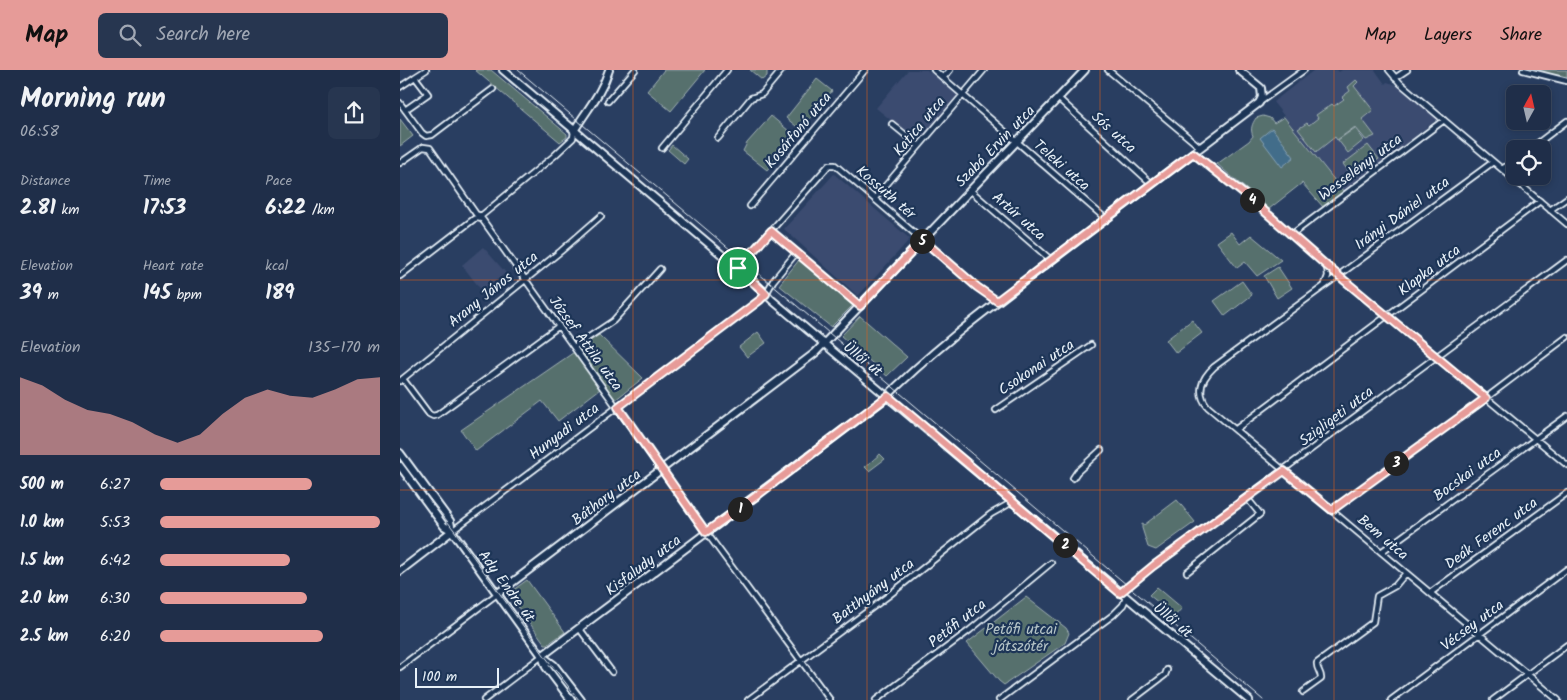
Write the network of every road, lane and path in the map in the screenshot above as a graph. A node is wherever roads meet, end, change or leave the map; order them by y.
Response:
1 (426, 70) edge
2 (503, 70) edge
3 (608, 70) edge
4 (635, 70) edge
5 (727, 70) edge
6 (782, 70) edge
7 (865, 70) edge
8 (934, 70) edge
9 (950, 70) edge
10 (984, 70) edge
11 (1085, 70) edge
12 (1108, 70) edge
13 (1239, 70) edge
14 (1304, 70) edge
15 (1389, 70) edge
16 (1407, 70) edge
17 (1523, 70) edge
18 (415, 78) junction
19 (943, 78) junction
20 (1395, 78) junction
21 (1567, 81) edge
22 (400, 88) edge
23 (493, 89) dead end
24 (962, 95) junction
25 (1058, 98) junction
26 (608, 101) dead end
27 (400, 103) edge
28 (1259, 103) junction
29 (405, 110) junction
30 (1444, 120) junction
31 (1567, 121) edge
32 (892, 124) dead end
33 (574, 131) junction
34 (718, 138) dead end
35 (1542, 140) edge
36 (1017, 143) junction
37 (919, 146) junction
38 (1200, 147) junction
39 (662, 148) dead end
40 (1193, 153) junction
41 (1493, 162) junction
42 (400, 163) edge
43 (1506, 167) edge
44 (1502, 170) junction
45 (1152, 184) junction
46 (970, 190) junction
47 (874, 198) junction
48 (1567, 198) edge
49 (1540, 201) junction
50 (750, 206) dead end
51 (1550, 210) junction
52 (601, 216) dead end
53 (481, 217) junction
54 (1106, 219) junction
55 (1567, 224) edge
56 (771, 231) junction
57 (1291, 235) junction
58 (923, 240) junction
59 (796, 253) junction
60 (1051, 260) junction
61 (1567, 260) edge
62 (1327, 266) junction
63 (738, 268) junction
64 (660, 269) dead end
65 (1338, 275) junction
66 (400, 276) edge
67 (525, 279) junction
68 (1324, 285) junction
69 (766, 294) junction
70 (997, 301) junction
71 (860, 306) junction
72 (1388, 316) junction
73 (559, 326) junction
74 (1567, 337) edge
75 (824, 344) junction
76 (1091, 345) dead end
77 (574, 347) junction
78 (1437, 357) junction
79 (401, 380) edge
80 (1201, 388) joint
81 (888, 396) junction
82 (1486, 398) junction
83 (618, 407) junction
84 (996, 410) dead end
85 (1567, 416) edge
86 (1236, 429) junction
87 (1536, 440) junction
88 (1101, 450) dead end
89 (400, 452) edge
90 (407, 463) junction
91 (1567, 465) edge
92 (662, 470) junction
93 (401, 471) edge
94 (1284, 471) junction
95 (1073, 478) dead end
96 (1567, 493) edge
97 (1247, 498) junction
98 (1012, 500) junction
99 (1332, 510) junction
100 (452, 531) junction
101 (706, 532) junction
102 (1381, 552) junction
103 (1051, 563) dead end
104 (1567, 569) edge
105 (400, 570) edge
106 (1187, 572) dead end
107 (1406, 574) junction
108 (1120, 593) junction
109 (1430, 593) junction
110 (497, 594) junction
111 (1126, 598) junction
112 (579, 628) junction
113 (1480, 635) junction
114 (1567, 645) edge
115 (542, 656) junction
116 (801, 660) junction
117 (400, 667) edge
118 (1168, 670) dead end
119 (612, 672) dead end
120 (1527, 674) junction
121 (1303, 692) dead end
122 (484, 700) edge
123 (571, 700) edge
124 (581, 700) edge
125 (748, 700) edge
126 (830, 700) edge
127 (876, 700) edge
128 (999, 700) edge
129 (1132, 700) edge
130 (1249, 700) edge
131 (1391, 700) edge
132 (1493, 700) edge
133 (1558, 700) edge

1 - 18 street
2 - 33 main road, Üllői út
3 - 33 main road
4 - 26 street
5 - 39 street
6 - 34 street
7 - 50 street, Kosárfonó utca
8 - 19 street, Teleki utca
9 - 19 street, Katica utca
10 - 24 street, Katica utca
11 - 25 main road, Szabó Ervin utca
12 - 38 street
13 - 28 main road
14 - 28 street
15 - 20 street
16 - 20 street
17 - 21 street
18 - 22 street
18 - 29 street
19 - 24 street, Teleki utca
20 - 30 street
23 - 29 street
24 - 36 street, Teleki utca
24 - 37 street, Katica utca
25 - 36 main road, Szabó Ervin utca
25 - 45 street, Sós utca
27 - 29 street
28 - 38 main road, Kisfaludy utca
30 - 41 street
30 - 57 street, Wesselényi utca
31 - 35 street
32 - 37 street
33 - 53 street
33 - 63 main road, Üllői út
36 - 46 main road, Szabó Ervin utca
36 - 54 street, Teleki utca
37 - 47 street, Katica utca
38 - 40 main road, Kisfaludy utca
40 - 45 main road, Kisfaludy utca
40 - 57 street
41 - 44 street
41 - 65 street, Irányi Dániel utca
42 - 53 street, József Attila utca
43 - 44 street
44 - 49 street
45 - 54 main road, Kisfaludy utca
46 - 58 main road, Szabó Ervin utca
46 - 60 street, Artúr utca
47 - 56 street, Kossuth tér
47 - 58 street, Kossuth tér
48 - 51 street
49 - 51 street
49 - 72 street, Klapka utca
51 - 55 street
52 - 67 street, Arany János utca
53 - 66 street
53 - 67 street, József Attila utca
54 - 60 main road, Kisfaludy utca
56 - 59 street
56 - 63 street, Kossuth tér
57 - 62 street
58 - 70 street, Kossuth tér
58 - 71 main road
59 - 69 street
59 - 71 street
60 - 70 main road, Kisfaludy utca
61 - 78 street, Szigligeti utca
62 - 65 street
62 - 68 street
63 - 69 main road, Üllői út
64 - 77 street
65 - 68 street, Irányi Dániel utca
65 - 72 street
67 - 73 street, József Attila utca
67 - 79 street, Arany János utca
68 - 80 street, Irányi Dániel utca
69 - 75 main road, Üllői út
69 - 83 street, Hunyadi utca
70 - 81 main road, Kisfaludy utca
71 - 75 main road
72 - 78 street
72 - 86 street, Klapka utca
73 - 77 street, József Attila utca
73 - 79 street
74 - 82 street
75 - 81 main road, Üllői út
75 - 92 main road, Báthory utca
76 - 84 street, Csokonai utca
77 - 83 street, József Attila utca
78 - 82 street
78 - 94 street, Szigligeti utca
80 - 86 street, Bem utca
81 - 98 main road, Üllői út
81 - 101 main road, Kisfaludy utca
82 - 87 street
82 - 99 street
83 - 92 street, József Attila utca
83 - 100 street, Hunyadi utca
85 - 87 street, Bocskai utca
86 - 94 street, Bem utca
87 - 91 street
87 - 102 street, Bocskai utca
88 - 95 street
89 - 90 main road, Ady Endre út
90 - 93 street
90 - 100 main road, Ady Endre út
92 - 101 street, József Attila utca
92 - 110 main road, Báthory utca
93 - 100 main road, Ady Endre út
94 - 97 street, Szigligeti utca
94 - 99 street, Bem utca
96 - 109 street, Deák Ferenc utca
97 - 106 street
97 - 108 street, Szigligeti utca
98 - 108 main road, Üllői út
98 - 116 street, Batthyány utca
99 - 102 street, Bem utca
100 - 105 main road, Hunyadi utca
100 - 110 main road, Ady Endre út
101 - 112 main road, Kisfaludy utca
101 - 116 street, József Attila utca
102 - 107 street, Bem utca
103 - 127 street, Petőfi utca
104 - 113 street, Vécsey utca
107 - 109 street, Bem utca
107 - 121 street
108 - 111 main road, Üllői út
109 - 113 street, Bem utca
110 - 115 main road, Ady Endre út
110 - 117 street, Báthory utca
111 - 128 street
111 - 130 main road, Üllői út
112 - 115 main road, Kisfaludy utca
112 - 119 street
113 - 120 street, Bem utca
113 - 131 street, Vécsey utca
114 - 120 street
115 - 122 street, Kisfaludy utca
115 - 123 main road, Ady Endre út
115 - 124 main road, Ady Endre út
116 - 125 street, Batthyány utca
116 - 126 street, József Attila utca
118 - 129 street
120 - 132 street
120 - 133 street, Bem utca

